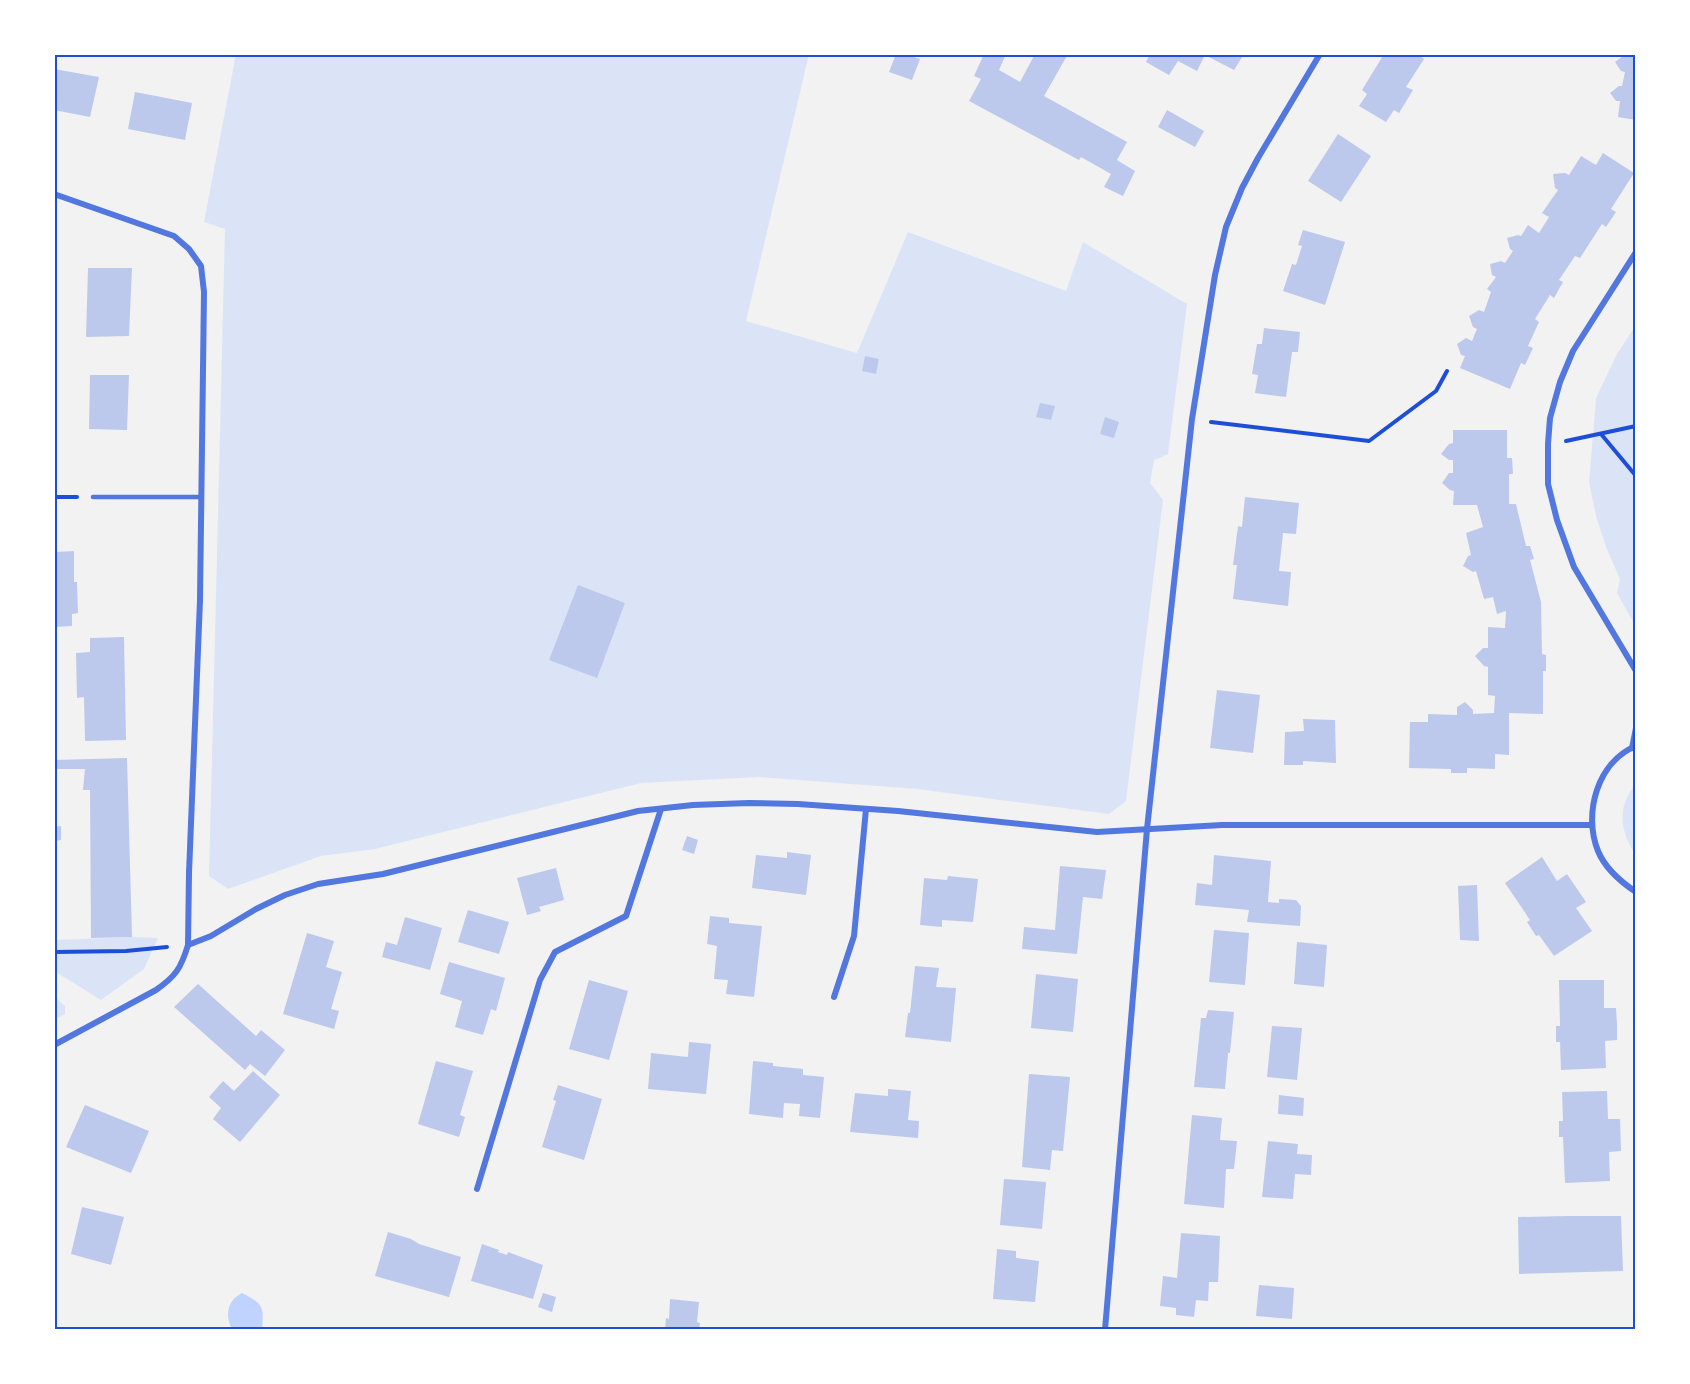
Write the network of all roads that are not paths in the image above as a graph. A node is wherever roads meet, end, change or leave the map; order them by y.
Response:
1 (1320, 54) edge
2 (54, 194) edge
3 (1636, 252) edge
4 (93, 497) dead end
5 (201, 497) junction
6 (1636, 671) edge
7 (1636, 728) edge
8 (1634, 747) edge
9 (661, 808) junction
10 (866, 809) junction
11 (1592, 825) junction
12 (1147, 829) junction
13 (1636, 892) edge
14 (188, 945) junction
15 (834, 997) dead end
16 (54, 1045) edge
17 (477, 1189) dead end
18 (1105, 1330) edge

1 - 12 street
2 - 5 street
3 - 6 street
4 - 5 lane
5 - 14 street
7 - 8 street
8 - 11 street
9 - 10 street
9 - 14 street
9 - 17 street
10 - 12 street
10 - 15 street
11 - 12 street
11 - 13 street
12 - 18 street
14 - 16 street

